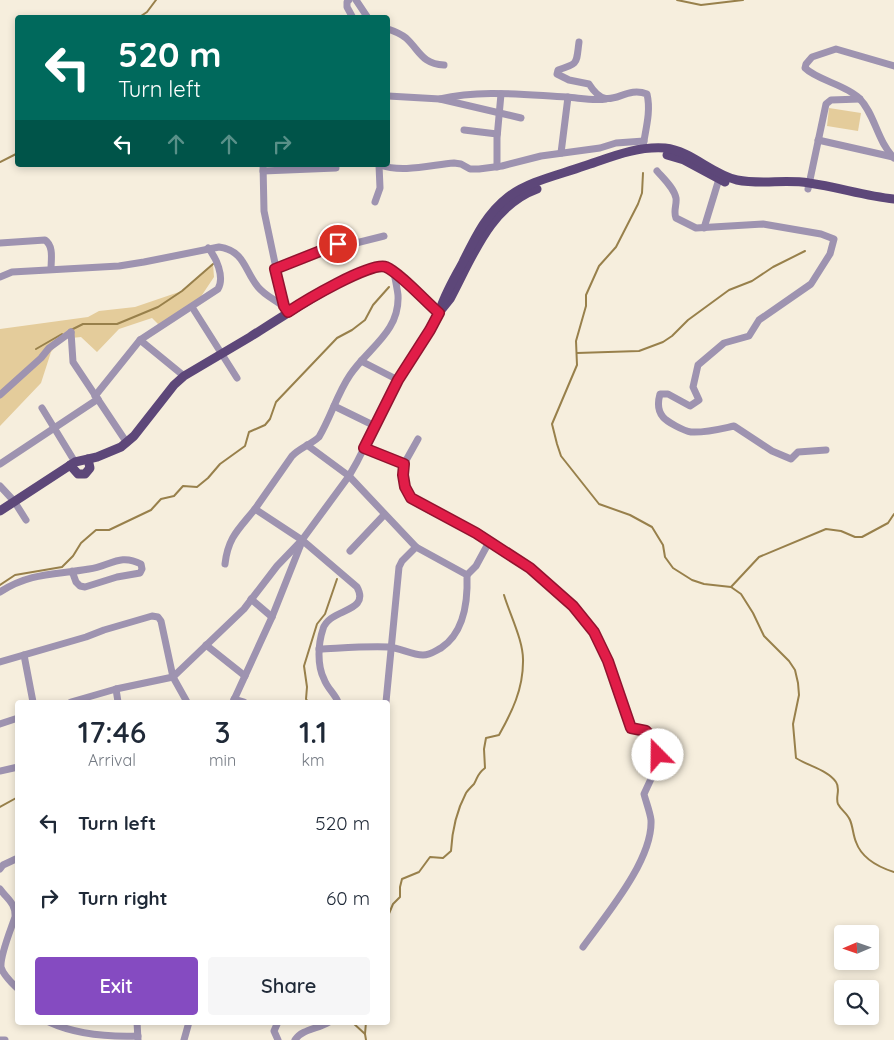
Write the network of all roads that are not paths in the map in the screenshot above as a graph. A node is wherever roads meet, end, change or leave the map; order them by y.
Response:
1 (349, 0) edge
2 (356, 0) edge
3 (351, 15) edge
4 (366, 15) edge
5 (390, 30) edge
6 (579, 42) dead end
7 (444, 65) dead end
8 (894, 66) edge
9 (501, 94) junction
10 (390, 96) edge
11 (568, 97) junction
12 (440, 99) junction
13 (606, 99) junction
14 (860, 99) junction
15 (499, 113) junction
16 (521, 118) dead end
17 (464, 130) dead end
18 (497, 134) junction
19 (818, 140) junction
20 (643, 145) junction
21 (560, 153) junction
22 (894, 158) edge
23 (380, 167) edge
24 (386, 167) edge
25 (497, 167) junction
26 (263, 168) edge
27 (336, 168) dead end
28 (657, 171) dead end
29 (719, 179) junction
30 (808, 186) junction
31 (894, 199) edge
32 (375, 202) dead end
33 (894, 205) edge
34 (704, 228) junction
35 (384, 236) dead end
36 (0, 243) edge
37 (208, 248) junction
38 (51, 269) junction
39 (275, 269) junction
40 (394, 272) junction
41 (0, 277) edge
42 (192, 307) junction
43 (286, 309) junction
44 (439, 313) junction
45 (140, 340) junction
46 (222, 354) junction
47 (361, 361) junction
48 (184, 376) junction
49 (237, 378) dead end
50 (398, 380) junction
51 (0, 395) edge
52 (97, 398) junction
53 (334, 406) junction
54 (42, 408) dead end
55 (375, 426) junction
56 (55, 427) junction
57 (418, 439) dead end
58 (127, 443) junction
59 (307, 445) junction
60 (364, 448) junction
61 (826, 450) dead end
62 (88, 459) junction
63 (73, 463) junction
64 (0, 464) edge
65 (404, 464) junction
66 (349, 476) junction
67 (0, 486) edge
68 (14, 501) junction
69 (256, 508) junction
70 (0, 511) edge
71 (384, 515) junction
72 (26, 520) dead end
73 (302, 540) junction
74 (489, 542) junction
75 (416, 547) junction
76 (350, 551) dead end
77 (225, 564) dead end
78 (277, 566) junction
79 (72, 571) junction
80 (289, 572) junction
81 (467, 575) junction
82 (0, 592) edge
83 (251, 599) junction
84 (272, 617) junction
85 (206, 645) junction
86 (390, 647) junction
87 (319, 649) junction
88 (24, 655) junction
89 (0, 662) edge
90 (245, 676) junction
91 (173, 677) junction
92 (116, 689) junction
93 (33, 700) edge
94 (78, 700) edge
95 (118, 700) edge
96 (186, 700) edge
97 (234, 700) edge
98 (337, 700) edge
99 (386, 700) edge
100 (15, 719) edge
101 (0, 724) edge
102 (15, 768) edge
103 (0, 771) edge
104 (15, 859) edge
105 (0, 870) edge
106 (0, 889) edge
107 (15, 910) edge
108 (15, 917) edge
109 (583, 947) dead end
110 (15, 986) edge
111 (56, 1025) edge
112 (138, 1025) edge
113 (187, 1025) edge
114 (277, 1025) edge
115 (325, 1025) edge
116 (138, 1038) edge
117 (0, 1040) edge
118 (5, 1040) edge
119 (184, 1040) edge
120 (278, 1040) edge
121 (297, 1040) edge

1 - 3 street
2 - 4 street
5 - 7 street
6 - 13 street
8 - 14 street
9 - 11 street
9 - 12 street
9 - 15 street
10 - 12 street
11 - 13 street
11 - 21 street
12 - 15 street
13 - 20 street
14 - 19 street
14 - 22 street
15 - 16 street
15 - 18 street
17 - 18 street
18 - 25 street
19 - 22 street
19 - 30 street
20 - 21 street
20 - 30 main road
20 - 44 main road
21 - 25 street
23 - 32 street
24 - 25 street
26 - 27 street
26 - 39 street
28 - 34 street
29 - 30 main road
29 - 34 street
29 - 44 main road
30 - 31 main road
30 - 33 main road
34 - 61 street
35 - 39 street
36 - 38 street
37 - 38 street
37 - 42 street
37 - 43 street
38 - 41 street
39 - 43 street
40 - 43 main road
40 - 44 main road
40 - 47 street
42 - 45 street
42 - 46 street
43 - 46 main road
44 - 50 street
45 - 48 street
45 - 52 street
46 - 48 main road
46 - 49 street
47 - 50 street
47 - 53 street
48 - 58 main road
50 - 55 street
51 - 52 street
52 - 56 street
52 - 58 street
53 - 55 street
53 - 59 street
54 - 56 street
55 - 60 street
56 - 63 street
56 - 64 street
57 - 65 street
58 - 62 main road
59 - 66 street
59 - 69 street
60 - 65 street
60 - 66 street
62 - 63 main road
62 - 63 main road
63 - 68 main road
65 - 74 street
66 - 71 street
66 - 73 street
67 - 68 street
68 - 70 main road
68 - 72 street
69 - 73 street
69 - 77 street
71 - 75 street
71 - 76 street
73 - 78 street
73 - 80 street
73 - 87 street
74 - 81 street
74 - 109 street
75 - 81 street
75 - 86 street
78 - 80 street
78 - 83 street
79 - 79 street
79 - 82 street
80 - 84 street
81 - 86 street
83 - 84 street
83 - 85 street
84 - 90 street
85 - 90 street
85 - 91 street
86 - 87 street
86 - 99 street
87 - 98 street
88 - 89 street
88 - 91 street
88 - 93 street
90 - 97 street
91 - 92 street
91 - 96 street
92 - 94 street
92 - 95 street
100 - 101 street
102 - 103 street
104 - 105 street
106 - 107 street
108 - 110 street
111 - 116 street
112 - 116 street
113 - 119 street
114 - 120 street
115 - 121 street
117 - 118 street

